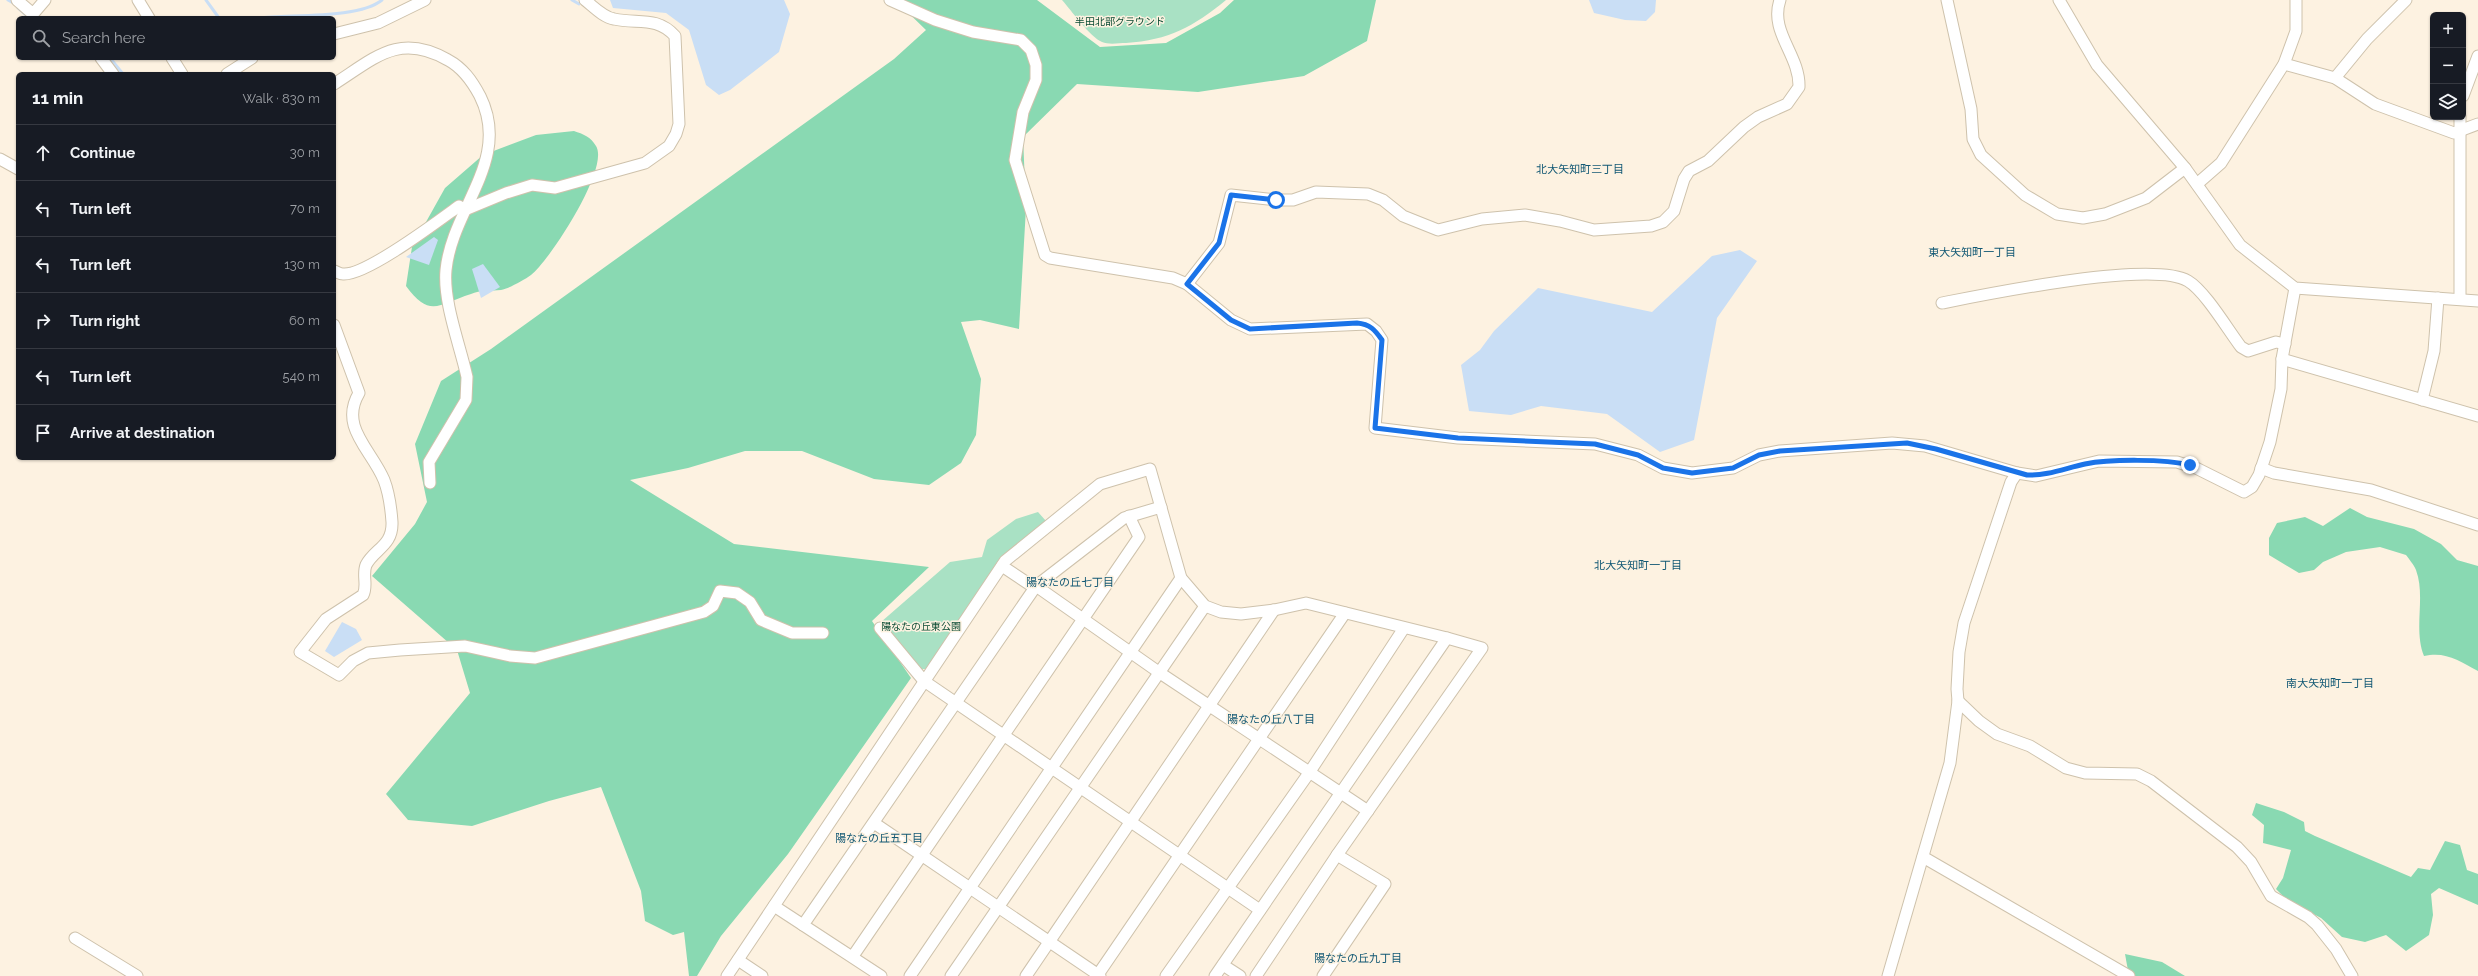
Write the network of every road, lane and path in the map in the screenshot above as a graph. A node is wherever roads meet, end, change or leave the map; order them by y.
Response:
1 (17, 0) edge
2 (45, 0) edge
3 (138, 0) edge
4 (425, 0) edge
5 (890, 0) edge
6 (1780, 0) edge
7 (1947, 0) edge
8 (2059, 0) edge
9 (2296, 0) edge
10 (2406, 0) edge
11 (591, 2) edge
12 (148, 16) edge
13 (336, 34) edge
14 (2478, 56) edge
15 (102, 60) edge
16 (173, 60) edge
17 (249, 60) edge
18 (2284, 64) junction
19 (112, 72) edge
20 (181, 72) edge
21 (230, 72) edge
22 (2335, 78) junction
23 (336, 83) edge
24 (2466, 88) edge
25 (2460, 120) edge
26 (2478, 124) edge
27 (2459, 130) junction
28 (0, 159) edge
29 (16, 168) edge
30 (2185, 168) junction
31 (2198, 184) junction
32 (465, 210) junction
33 (336, 272) edge
34 (1187, 284) junction
35 (2295, 288) junction
36 (2438, 298) junction
37 (2460, 299) junction
38 (2478, 301) edge
39 (1942, 304) dead end
40 (336, 330) edge
41 (2286, 344) junction
42 (2282, 359) junction
43 (2422, 400) junction
44 (2478, 416) edge
45 (2261, 468) junction
46 (2017, 473) junction
47 (430, 483) dead end
48 (1161, 507) junction
49 (1129, 516) junction
50 (2478, 524) edge
51 (1002, 566) junction
52 (1181, 578) junction
53 (1035, 587) junction
54 (1205, 606) junction
55 (1274, 610) junction
56 (1345, 613) junction
57 (1083, 619) junction
58 (880, 628) dead end
59 (1404, 628) junction
60 (823, 633) dead end
61 (1447, 638) junction
62 (1129, 652) junction
63 (1160, 673) junction
64 (924, 681) junction
65 (1958, 701) junction
66 (954, 703) junction
67 (1210, 707) junction
68 (1004, 734) junction
69 (1259, 740) junction
70 (1052, 767) junction
71 (1308, 773) junction
72 (1081, 788) junction
73 (1340, 794) junction
74 (1368, 811) junction
75 (1130, 822) junction
76 (874, 823) junction
77 (1179, 854) junction
78 (923, 856) junction
79 (1337, 856) junction
80 (1923, 857) junction
81 (970, 887) junction
82 (1227, 887) junction
83 (774, 906) junction
84 (1000, 907) junction
85 (1260, 910) junction
86 (803, 925) junction
87 (76, 938) dead end
88 (1050, 942) junction
89 (853, 956) junction
90 (738, 960) junction
91 (1223, 966) junction
92 (137, 976) edge
93 (727, 976) edge
94 (762, 976) edge
95 (881, 976) edge
96 (910, 976) edge
97 (951, 976) edge
98 (1026, 976) edge
99 (1098, 976) edge
100 (1166, 976) edge
101 (1215, 976) edge
102 (1240, 976) edge
103 (1256, 976) edge
104 (1323, 976) edge
105 (1888, 976) edge
106 (2129, 976) edge
107 (2352, 976) edge

1 - 2 street
3 - 12 street
4 - 13 street
5 - 34 street
6 - 34 street
7 - 30 street
8 - 30 street
9 - 18 street
10 - 22 street
11 - 32 street
14 - 24 street
15 - 19 street
16 - 20 street
17 - 21 street
18 - 22 street
18 - 31 street
22 - 27 street
23 - 32 street
25 - 27 street
26 - 27 street
27 - 37 street
28 - 29 street
30 - 31 street
31 - 35 street
32 - 33 street
32 - 47 street
34 - 46 street
35 - 36 street
35 - 41 street
36 - 37 street
36 - 43 street
37 - 38 street
39 - 41 street
40 - 60 street
41 - 42 street
42 - 43 street
42 - 45 street
43 - 44 street
45 - 46 street
45 - 50 street
46 - 65 street
48 - 49 street
48 - 51 street
48 - 52 street
49 - 53 street
49 - 57 street
51 - 53 street
51 - 64 street
52 - 54 street
52 - 62 street
53 - 57 street
53 - 66 street
54 - 55 street
54 - 63 street
55 - 56 street
55 - 67 street
56 - 59 street
56 - 69 street
57 - 62 street
57 - 68 street
58 - 64 street
59 - 61 street
59 - 71 street
61 - 73 street
61 - 74 street
62 - 63 street
62 - 70 street
63 - 67 street
63 - 72 street
64 - 66 street
64 - 83 street
65 - 80 street
65 - 107 street
66 - 68 street
66 - 76 street
67 - 69 street
67 - 75 street
68 - 70 street
68 - 78 street
69 - 71 street
69 - 77 street
70 - 72 street
70 - 81 street
71 - 73 street
71 - 82 street
72 - 75 street
72 - 84 street
73 - 74 street
73 - 85 street
74 - 79 street
75 - 77 street
75 - 88 street
76 - 78 street
76 - 86 street
77 - 82 street
77 - 99 street
78 - 81 street
78 - 89 street
79 - 103 street
79 - 104 street
80 - 105 street
80 - 106 street
81 - 84 street
81 - 96 street
82 - 85 street
82 - 100 street
83 - 86 street
83 - 90 street
84 - 88 street
84 - 97 street
85 - 91 street
86 - 89 street
87 - 92 street
88 - 98 street
88 - 99 street
89 - 95 street
90 - 93 street
90 - 94 street
91 - 101 street
91 - 102 street

